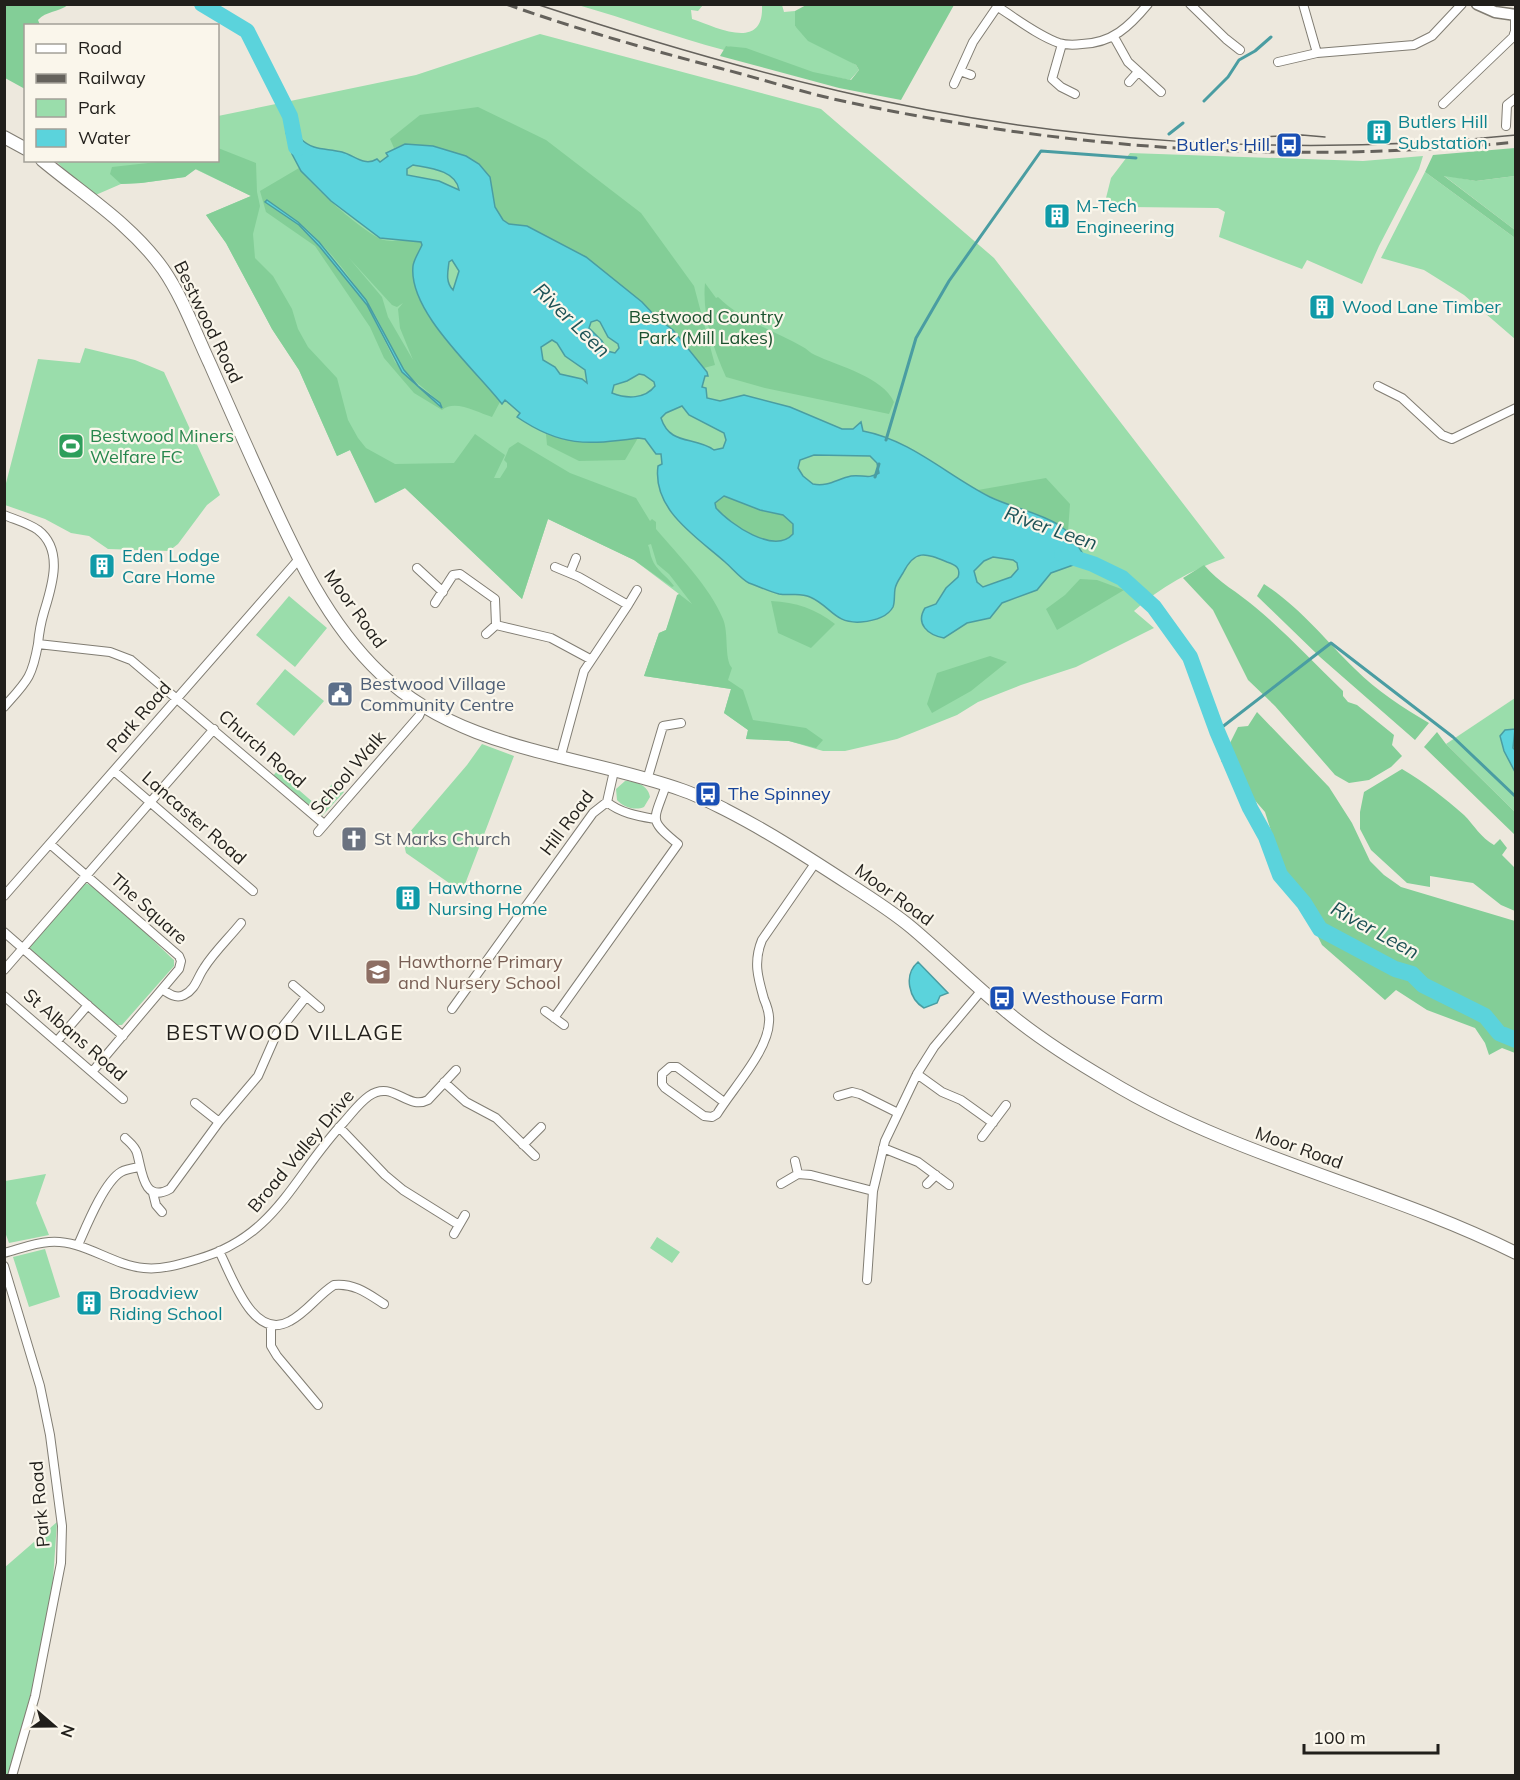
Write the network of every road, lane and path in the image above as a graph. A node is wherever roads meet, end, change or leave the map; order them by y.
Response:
1 (1148, 4) edge
2 (1190, 4) edge
3 (1303, 4) edge
4 (1462, 4) edge
5 (1477, 4) edge
6 (999, 6) edge
7 (1515, 15) edge
8 (1114, 37) junction
9 (1062, 44) junction
10 (1240, 50) dead end
11 (1317, 52) junction
12 (1278, 62) dead end
13 (960, 71) junction
14 (1138, 72) junction
15 (971, 75) dead end
16 (1129, 82) dead end
17 (954, 84) dead end
18 (1161, 93) dead end
19 (1075, 94) dead end
20 (1515, 98) edge
21 (1443, 104) dead end
22 (1494, 113) dead end
23 (1505, 113) junction
24 (1506, 126) dead end
25 (4, 137) edge
26 (24, 147) edge
27 (45, 162) edge
28 (1378, 386) dead end
29 (1515, 408) edge
30 (4, 515) edge
31 (288, 539) joint
32 (576, 558) dead end
33 (299, 559) junction
34 (555, 567) dead end
35 (417, 568) dead end
36 (570, 573) junction
37 (637, 590) dead end
38 (443, 592) junction
39 (435, 603) dead end
40 (628, 605) junction
41 (496, 625) junction
42 (486, 634) dead end
43 (38, 644) junction
44 (590, 659) junction
45 (178, 698) junction
46 (4, 706) edge
47 (423, 707) junction
48 (681, 723) dead end
49 (214, 729) junction
50 (560, 759) junction
51 (114, 771) junction
52 (614, 771) junction
53 (647, 780) junction
54 (666, 785) junction
55 (150, 802) junction
56 (607, 802) junction
57 (655, 819) junction
58 (324, 824) junction
59 (318, 832) dead end
60 (50, 844) junction
61 (816, 862) junction
62 (87, 875) junction
63 (253, 891) dead end
64 (4, 896) edge
65 (241, 923) dead end
66 (4, 932) edge
67 (229, 938) junction
68 (237, 945) dead end
69 (24, 948) junction
70 (4, 970) edge
71 (293, 985) dead end
72 (162, 989) junction
73 (982, 990) junction
74 (4, 996) edge
75 (306, 997) junction
76 (88, 1005) junction
77 (320, 1008) dead end
78 (452, 1009) dead end
79 (545, 1011) dead end
80 (554, 1018) junction
81 (564, 1025) dead end
82 (123, 1036) junction
83 (57, 1041) junction
84 (456, 1070) dead end
85 (92, 1072) junction
86 (917, 1074) junction
87 (856, 1081) dead end
88 (444, 1082) junction
89 (856, 1093) junction
90 (838, 1096) dead end
91 (123, 1099) dead end
92 (724, 1101) junction
93 (195, 1103) dead end
94 (1006, 1105) dead end
95 (898, 1113) junction
96 (219, 1122) junction
97 (993, 1123) junction
98 (339, 1127) junction
99 (541, 1127) dead end
100 (982, 1137) dead end
101 (125, 1138) dead end
102 (524, 1145) junction
103 (883, 1148) junction
104 (535, 1156) dead end
105 (795, 1161) dead end
106 (139, 1167) junction
107 (798, 1174) junction
108 (936, 1175) junction
109 (781, 1184) dead end
110 (927, 1184) dead end
111 (949, 1185) dead end
112 (873, 1191) junction
113 (153, 1193) junction
114 (81, 1210) dead end
115 (162, 1212) dead end
116 (91, 1214) junction
117 (465, 1215) dead end
118 (459, 1225) junction
119 (454, 1234) dead end
120 (78, 1245) junction
121 (219, 1251) junction
122 (4, 1253) edge
123 (1515, 1253) edge
124 (4, 1266) edge
125 (867, 1280) dead end
126 (380, 1288) dead end
127 (374, 1298) junction
128 (384, 1304) dead end
129 (271, 1325) junction
130 (318, 1405) dead end
131 (12, 1776) edge

1 - 8 street
2 - 10 street
3 - 11 street
4 - 11 street
5 - 7 street
6 - 9 street
6 - 13 street
7 - 21 street
8 - 9 street
8 - 14 street
9 - 19 street
11 - 12 street
13 - 15 street
13 - 17 street
14 - 16 street
14 - 18 street
20 - 23 street
22 - 23 street
23 - 24 street
25 - 26 main road
27 - 31 main road, Bestwood Road
28 - 29 street
30 - 43 street
31 - 33 main road, Moor Road
32 - 36 street
33 - 45 street, Park Road
33 - 47 main road, Moor Road
34 - 36 street
35 - 38 street
36 - 40 street
37 - 40 street
38 - 39 street
38 - 41 street
40 - 44 street
41 - 42 street
41 - 44 street
43 - 45 street, Church Road
43 - 46 street
44 - 50 street
45 - 49 street, Church Road
45 - 51 street, Park Road
47 - 50 main road, Moor Road
47 - 58 street, School Walk
48 - 53 street
49 - 55 street
49 - 58 street, Church Road
50 - 52 main road, Moor Road
51 - 55 street, Lancaster Road
51 - 60 street, Park Road
52 - 53 main road, Moor Road
52 - 56 street, Hill Road
53 - 54 main road, Moor Road
54 - 57 street
54 - 61 main road, Moor Road
55 - 62 street
55 - 63 street, Lancaster Road
56 - 57 street
56 - 78 street, Hill Road
57 - 80 street
58 - 59 street, School Walk
60 - 62 street, The Square
60 - 64 street, Park Road
61 - 73 main road, Moor Road
61 - 92 street
62 - 69 street
62 - 72 street, The Square
65 - 67 street
66 - 69 street
67 - 68 street
67 - 72 street
69 - 70 street
69 - 76 street
71 - 75 street
72 - 82 street, The Square
73 - 86 street
73 - 123 main road, Moor Road
74 - 83 street, St Albans Road
75 - 77 street
75 - 96 street
76 - 82 street
76 - 83 street
79 - 80 street
80 - 81 street
82 - 85 street, The Square
83 - 85 street, St Albans Road
84 - 88 street, Broad Valley Drive
85 - 91 street, St Albans Road
86 - 95 street
86 - 97 street
87 - 89 street
88 - 98 street, Broad Valley Drive
88 - 102 street
89 - 90 street
89 - 95 street
92 - 92 street
93 - 96 street
94 - 97 street
95 - 103 street
96 - 113 street
97 - 100 street
98 - 118 street
98 - 121 street, Broad Valley Drive
99 - 102 street
101 - 106 street
102 - 104 street
103 - 108 street
103 - 112 street
105 - 107 street
106 - 113 street
106 - 116 street
107 - 109 street
107 - 112 street
108 - 110 street
108 - 111 street
112 - 125 street
113 - 115 street
114 - 116 street
116 - 120 street
117 - 118 street
118 - 119 street
120 - 121 street, Broad Valley Drive
120 - 122 street, Broad Valley Drive
121 - 129 street
124 - 131 street, Park Road
126 - 127 street
127 - 128 street
127 - 129 street
129 - 130 street

